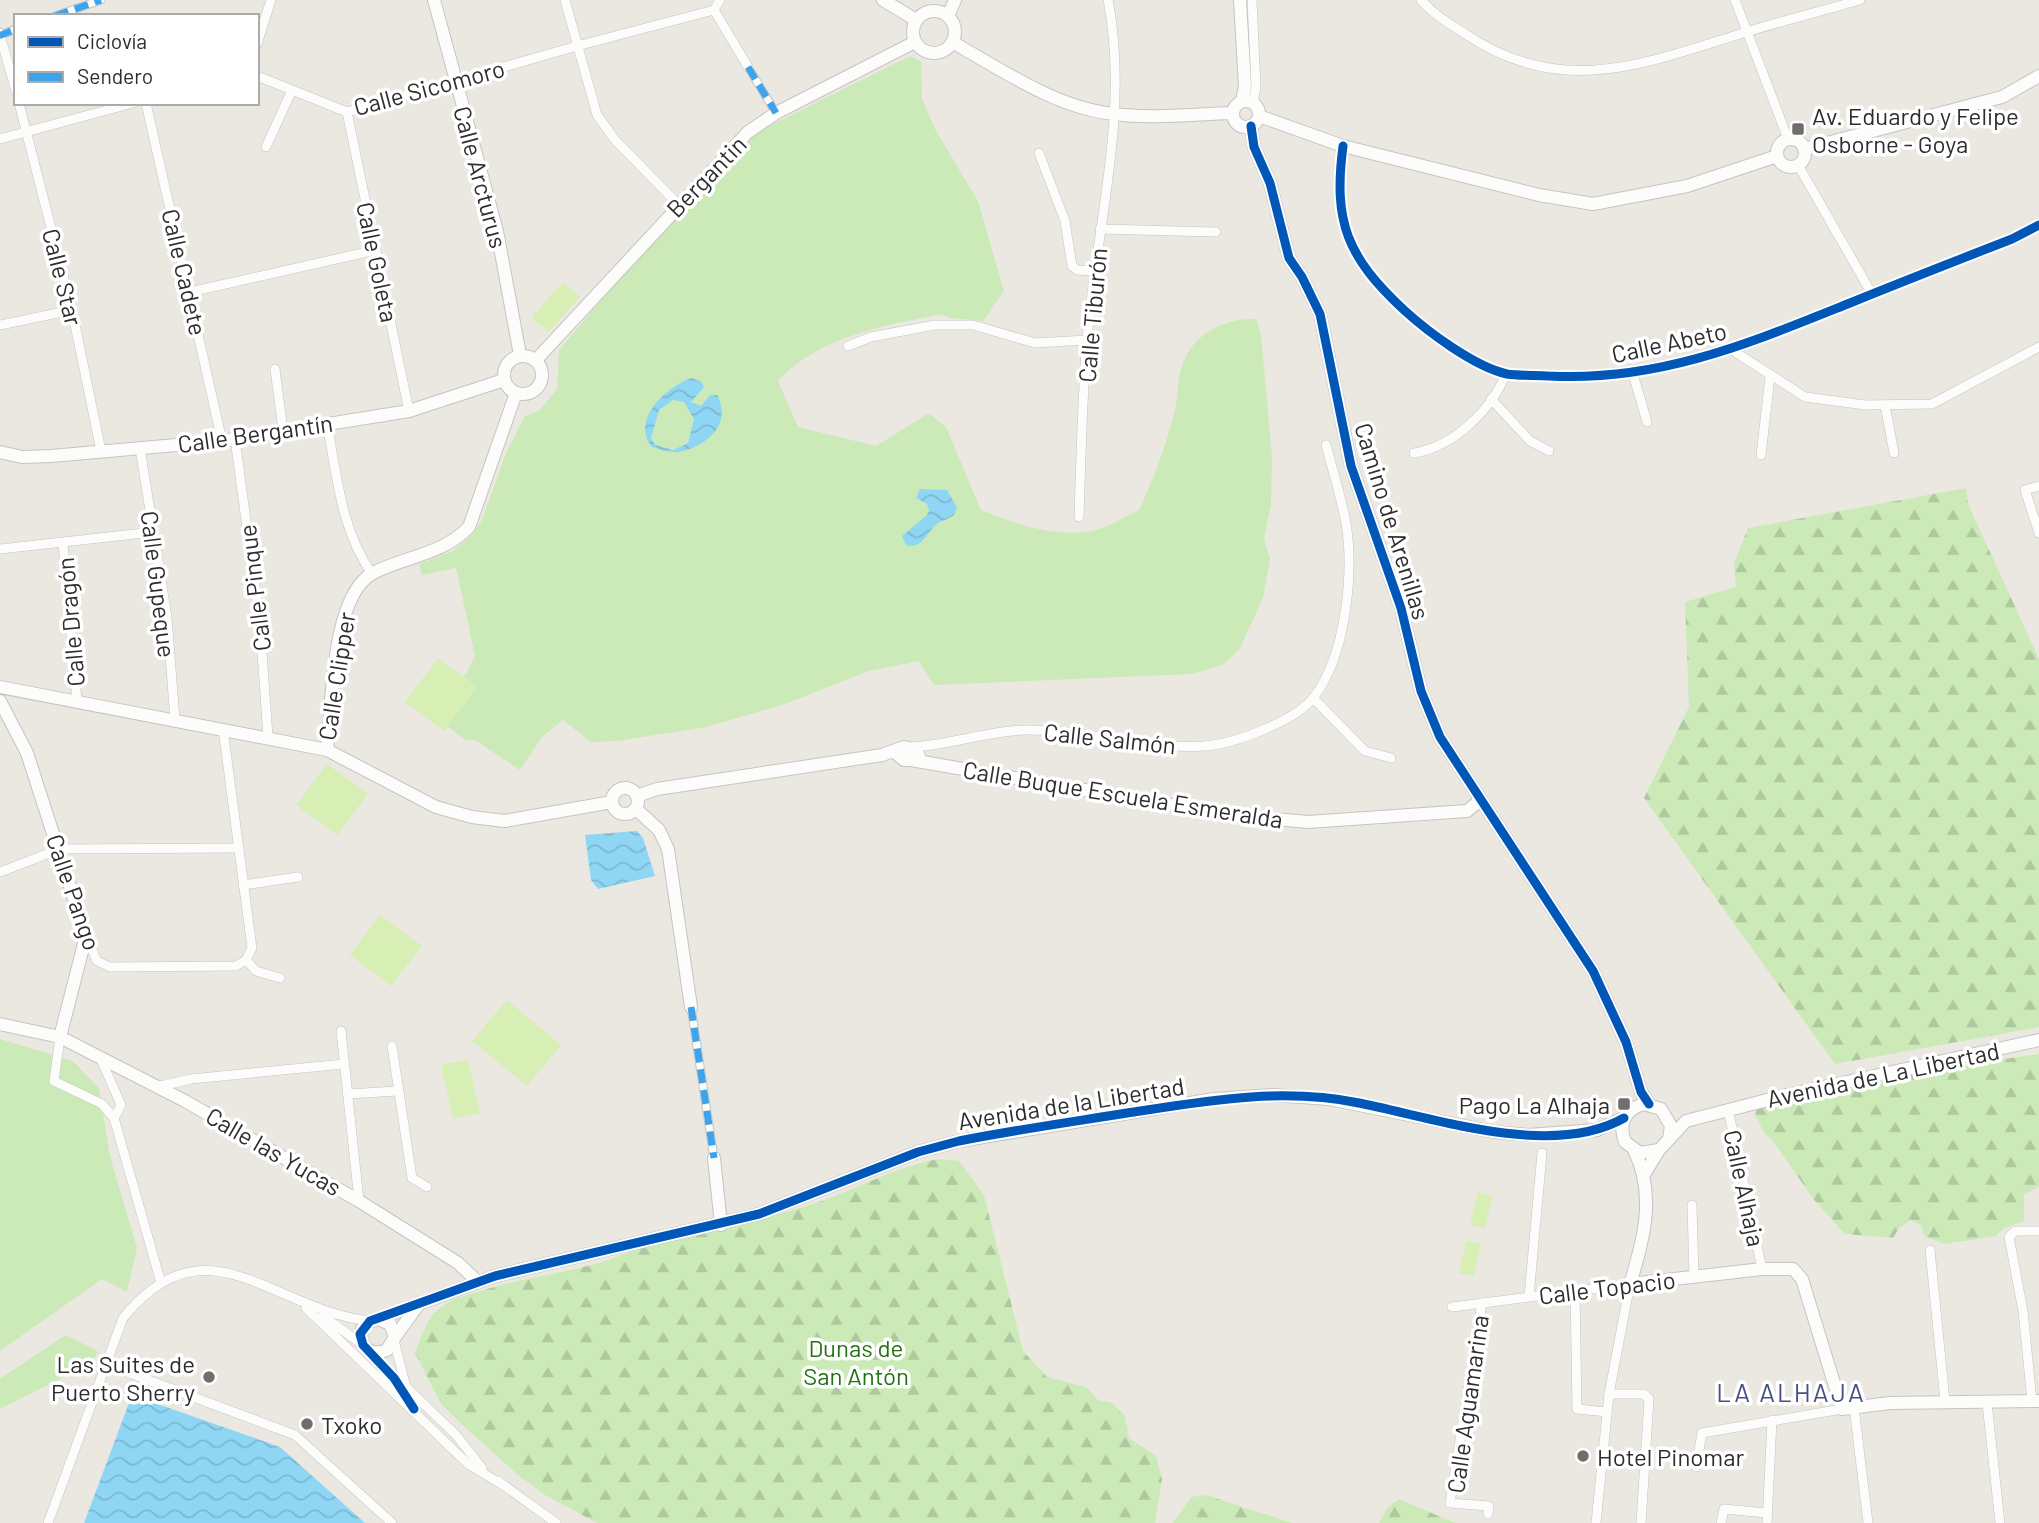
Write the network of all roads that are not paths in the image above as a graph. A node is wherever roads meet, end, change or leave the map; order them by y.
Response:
1 (101, 0) edge
2 (271, 0) edge
3 (434, 0) edge
4 (565, 0) edge
5 (720, 0) edge
6 (883, 0) edge
7 (956, 0) edge
8 (1108, 0) edge
9 (1240, 0) edge
10 (1252, 0) edge
11 (1420, 0) edge
12 (1735, 0) edge
13 (1860, 0) edge
14 (89, 2) edge
15 (714, 10) junction
16 (60, 14) edge
17 (948, 16) junction
18 (916, 20) junction
19 (1746, 32) junction
20 (0, 34) edge
21 (259, 38) edge
22 (915, 42) junction
23 (952, 42) junction
24 (577, 46) junction
25 (748, 67) joint
26 (2039, 76) edge
27 (259, 77) edge
28 (456, 81) junction
29 (14, 84) edge
30 (292, 90) junction
31 (1247, 102) junction
32 (20, 105) edge
33 (125, 105) edge
34 (146, 105) edge
35 (347, 112) junction
36 (776, 113) junction
37 (1233, 113) junction
38 (1114, 114) junction
39 (1254, 121) junction
40 (27, 131) junction
41 (0, 139) edge
42 (1788, 139) junction
43 (1343, 146) junction
44 (266, 147) dead end
45 (1804, 149) junction
46 (1039, 153) dead end
47 (1777, 156) junction
48 (1798, 164) junction
49 (678, 204) junction
50 (2039, 225) edge
51 (1100, 229) junction
52 (1216, 232) dead end
53 (376, 250) junction
54 (1095, 271) junction
55 (190, 292) junction
56 (1872, 294) junction
57 (72, 310) junction
58 (0, 325) edge
59 (1087, 341) junction
60 (848, 346) dead end
61 (2039, 347) edge
62 (1732, 350) junction
63 (520, 355) junction
64 (536, 360) junction
65 (275, 369) dead end
66 (1506, 373) junction
67 (1633, 374) junction
68 (1770, 377) junction
69 (504, 380) junction
70 (516, 393) junction
71 (1491, 399) junction
72 (1885, 405) junction
73 (409, 411) junction
74 (1647, 422) dead end
75 (327, 423) junction
76 (283, 430) junction
77 (228, 440) junction
78 (1326, 445) dead end
79 (140, 448) junction
80 (1549, 451) dead end
81 (0, 452) edge
82 (101, 452) junction
83 (1414, 453) dead end
84 (1894, 453) dead end
85 (1760, 455) dead end
86 (2039, 486) edge
87 (1079, 516) dead end
88 (153, 532) junction
89 (2039, 533) edge
90 (63, 543) junction
91 (0, 549) edge
92 (372, 574) junction
93 (0, 687) edge
94 (1313, 698) junction
95 (0, 701) edge
96 (77, 701) junction
97 (175, 720) junction
98 (223, 729) junction
99 (268, 737) junction
100 (327, 750) junction
101 (913, 754) junction
102 (1391, 758) dead end
103 (1479, 801) junction
104 (612, 802) junction
105 (636, 802) junction
106 (239, 848) junction
107 (60, 849) junction
108 (0, 872) edge
109 (298, 877) dead end
110 (243, 885) junction
111 (86, 936) junction
112 (246, 960) junction
113 (280, 978) dead end
114 (691, 1007) joint
115 (0, 1024) edge
116 (341, 1031) dead end
117 (60, 1037) junction
118 (2039, 1040) edge
119 (392, 1046) dead end
120 (100, 1057) junction
121 (344, 1064) junction
122 (156, 1087) junction
123 (397, 1091) junction
124 (348, 1094) junction
125 (1643, 1100) junction
126 (1728, 1109) junction
127 (1665, 1113) junction
128 (114, 1118) junction
129 (1624, 1118) junction
130 (1686, 1121) junction
131 (1597, 1130) junction
132 (1669, 1139) junction
133 (1630, 1146) junction
134 (1659, 1150) junction
135 (1542, 1153) dead end
136 (714, 1158) joint
137 (1645, 1173) junction
138 (427, 1187) dead end
139 (359, 1201) junction
140 (1692, 1205) dead end
141 (721, 1224) junction
142 (2039, 1231) edge
143 (1930, 1250) dead end
144 (1762, 1269) junction
145 (1694, 1276) junction
146 (478, 1282) junction
147 (161, 1283) junction
148 (1630, 1284) junction
149 (1575, 1291) junction
150 (1529, 1296) junction
151 (299, 1302) junction
152 (1482, 1303) junction
153 (419, 1304) junction
154 (1452, 1307) dead end
155 (311, 1312) junction
156 (374, 1320) junction
157 (394, 1338) junction
158 (365, 1348) junction
159 (124, 1371) dead end
160 (1609, 1394) junction
161 (1945, 1401) junction
162 (2036, 1401) edge
163 (1987, 1403) junction
164 (1848, 1408) junction
165 (414, 1409) junction
166 (1607, 1412) junction
167 (1772, 1420) junction
168 (1696, 1467) dead end
169 (501, 1484) junction
170 (1488, 1514) dead end
171 (1767, 1518) edge
172 (48, 1523) edge
173 (393, 1523) edge
174 (556, 1523) edge
175 (1596, 1523) edge
176 (1641, 1523) edge
177 (1721, 1523) edge
178 (1868, 1523) edge
179 (2000, 1523) edge

1 - 14 street
2 - 21 street
3 - 28 street, Calle Arcturus
4 - 24 street
5 - 15 street
6 - 18 street
7 - 17 street
8 - 38 street, Calle Tiburón
9 - 31 street
10 - 31 street
11 - 19 street
12 - 19 street
13 - 19 street
14 - 16 street
15 - 24 street, Calle Sicomoro
15 - 25 street
17 - 18 street
17 - 23 street
18 - 22 street
19 - 42 street
20 - 29 street
22 - 23 street
22 - 36 street, Bergantin
23 - 38 street
24 - 28 street, Calle Sicomoro
24 - 49 street
25 - 36 street
26 - 45 street
27 - 30 street, Calle Sicomoro
28 - 35 street, Calle Sicomoro
28 - 63 street, Calle Arcturus
30 - 35 street, Calle Sicomoro
30 - 44 street
31 - 37 street
31 - 39 street, Camino de Arenillas
32 - 40 street, Calle Star
33 - 40 street
34 - 55 street, Calle Cadete
35 - 53 street, Calle Goleta
36 - 49 street, Bergantin
37 - 38 street
37 - 39 street
38 - 51 street, Calle Tiburón
39 - 43 street
39 - 103 street, Camino de Arenillas
40 - 41 street
40 - 57 street, Calle Star
42 - 45 street
42 - 47 street
43 - 47 street
43 - 66 street, Calle Abeto
45 - 48 street
46 - 54 street
47 - 48 street
48 - 56 street
49 - 64 street, Bergantin
50 - 56 street, Calle Abeto
51 - 52 street
51 - 54 street, Calle Tiburón
53 - 55 street
53 - 73 street, Calle Goleta
54 - 59 street, Calle Tiburón
55 - 77 street, Calle Cadete
56 - 62 street, Calle Abeto
57 - 58 street
57 - 82 street, Calle Star
59 - 60 street
59 - 87 street, Calle Tiburón
61 - 72 street
62 - 67 street, Calle Abeto
62 - 68 street
63 - 64 street
63 - 69 street
64 - 70 street
65 - 76 street
66 - 67 street, Calle Abeto
66 - 71 street
67 - 74 street
68 - 72 street
68 - 85 street
69 - 70 street
69 - 73 street, Calle Bergantín
70 - 92 street, Calle Clipper
71 - 80 street
71 - 83 street
72 - 84 street
73 - 75 street, Calle Bergantín
75 - 76 street, Calle Bergantín
75 - 92 street
76 - 77 street, Calle Bergantín
77 - 79 street, Calle Bergantín
77 - 99 street, Calle Pinque
78 - 94 street
79 - 82 street, Calle Bergantín
79 - 88 street, Calle Gupeque
81 - 82 street, Calle Bergantín
86 - 89 street
88 - 90 street
88 - 97 street, Calle Gupeque
90 - 91 street
90 - 96 street, Calle Dragón
92 - 100 street, Calle Clipper
93 - 96 street, Calle Clipper
94 - 101 street, Calle Salmón
94 - 102 street
95 - 107 street, Calle Pango
96 - 97 street, Calle Clipper
97 - 98 street, Calle Clipper
98 - 99 street, Calle Clipper
98 - 106 street
99 - 100 street, Calle Clipper
100 - 104 street
101 - 103 street, Calle Buque Escuela Esmeralda
101 - 105 street, Calle Buque Escuela Esmeralda
103 - 125 street, Camino de Arenillas
104 - 105 street
104 - 105 street
105 - 114 street
106 - 107 street
106 - 110 street
107 - 108 street
107 - 111 street, Calle Pango
109 - 110 street
110 - 112 street
111 - 112 street, Calle Pango
111 - 117 street
112 - 113 street
114 - 136 street
115 - 117 street, Calle las Yucas
116 - 121 street
117 - 120 street, Calle las Yucas
117 - 128 street
118 - 126 street, Avenida de La Libertad
119 - 123 street
120 - 122 street, Calle las Yucas
120 - 128 street
121 - 122 street
121 - 124 street
122 - 139 street, Calle las Yucas
123 - 124 street
123 - 138 street
124 - 139 street
125 - 127 street
125 - 129 street
126 - 130 street, Avenida de La Libertad
126 - 144 street, Calle Alhaja
127 - 130 street
127 - 132 street
128 - 147 street
129 - 131 street, Avenida de la Libertad
129 - 133 street
130 - 132 street
131 - 133 street, Avenida de la Libertad
131 - 141 street, Avenida de la Libertad
132 - 134 street
133 - 134 street
133 - 137 street
134 - 137 street
135 - 150 street
136 - 141 street
137 - 148 street
139 - 146 street, Calle las Yucas
140 - 145 street
141 - 146 street, Avenida de la Libertad
142 - 162 street
143 - 161 street
144 - 145 street, Calle Topacio
144 - 164 street, Calle Alhaja
145 - 148 street, Calle Topacio
146 - 153 street, Avenida de la Libertad
147 - 151 street
147 - 172 street
148 - 149 street, Calle Topacio
148 - 160 street
149 - 150 street, Calle Topacio
149 - 166 street
150 - 152 street, Calle Topacio
151 - 155 street
151 - 156 street
152 - 154 street, Calle Topacio
152 - 170 street, Calle Aguamarina
153 - 156 street, Avenida de la Libertad
153 - 157 street
155 - 158 street
155 - 165 street
156 - 157 street
156 - 158 street
157 - 158 street
157 - 169 street
158 - 165 street
159 - 173 street
160 - 166 street
160 - 176 street
161 - 163 street
161 - 164 street
162 - 163 street
163 - 179 street
164 - 167 street
164 - 178 street
165 - 169 street
166 - 175 street
167 - 168 street
167 - 171 street
169 - 174 street
171 - 177 street

